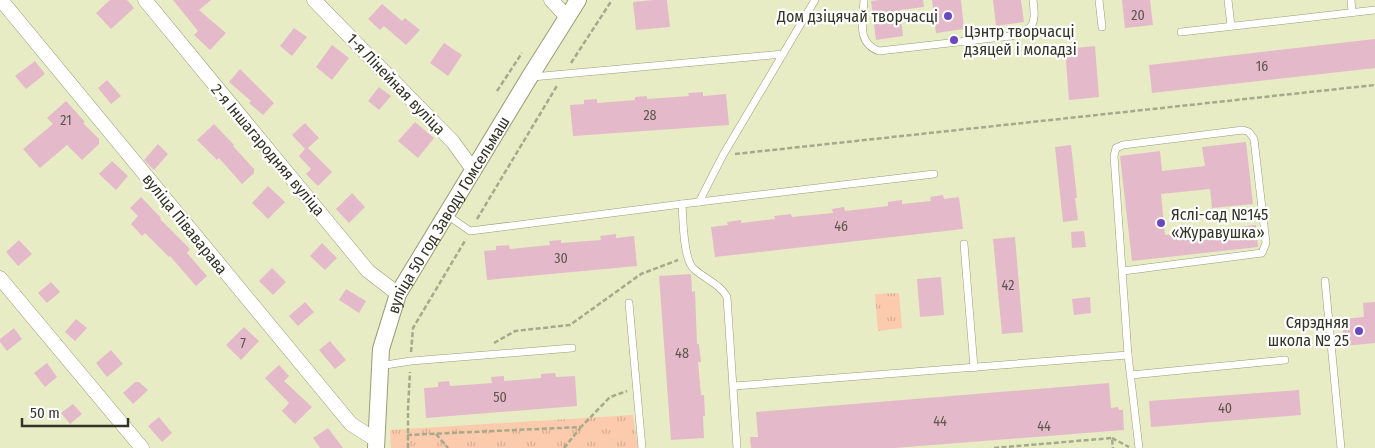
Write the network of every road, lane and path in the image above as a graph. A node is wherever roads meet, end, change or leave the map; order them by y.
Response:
1 (1, 0) edge
2 (145, 0) edge
3 (314, 0) edge
4 (551, 0) edge
5 (578, 0) edge
6 (612, 0) edge
7 (815, 0) edge
8 (864, 0) edge
9 (1033, 0) edge
10 (1099, 0) edge
11 (1228, 0) edge
12 (1351, 0) edge
13 (1375, 10) edge
14 (1352, 12) junction
15 (567, 17) junction
16 (1231, 26) junction
17 (1102, 27) dead end
18 (1180, 32) dead end
19 (522, 53) dead end
20 (783, 54) junction
21 (563, 74) junction
22 (529, 78) junction
23 (1375, 86) edge
24 (497, 91) dead end
25 (723, 155) junction
26 (474, 171) junction
27 (934, 174) dead end
28 (699, 202) junction
29 (682, 204) junction
30 (447, 215) junction
31 (470, 231) junction
32 (964, 244) dead end
33 (687, 257) junction
34 (1123, 272) junction
35 (0, 278) edge
36 (1325, 281) dead end
37 (398, 294) junction
38 (629, 303) dead end
39 (572, 348) dead end
40 (1128, 355) junction
41 (474, 356) junction
42 (1284, 360) dead end
43 (411, 361) junction
44 (379, 366) junction
45 (974, 368) junction
46 (1130, 375) junction
47 (734, 386) junction
48 (637, 388) junction
49 (581, 427) junction
50 (436, 434) junction
51 (407, 435) junction
52 (1112, 438) junction
53 (1048, 443) junction
54 (376, 444) edge
55 (142, 448) edge
56 (408, 448) edge
57 (448, 448) edge
58 (564, 448) edge
59 (642, 448) edge
60 (737, 448) edge
61 (994, 448) edge
62 (1049, 448) edge
63 (1113, 448) edge
64 (1131, 448) edge
65 (1139, 448) edge
66 (1341, 448) edge

1 - 54 street, вуліца Піваварава
2 - 37 street, 2-я Іншагародняя вуліца
3 - 26 street, 1-я Лінейная вуліца
4 - 15 street
5 - 15 street, вуліца 50 год Заводу Гомсельмаш
6 - 21 path
7 - 20 lane
8 - 9 lane
10 - 17 lane
11 - 16 lane
12 - 14 lane
13 - 14 lane
14 - 16 lane
15 - 22 street, вуліца 50 год Заводу Гомсельмаш
16 - 18 lane
19 - 24 path
20 - 21 lane
20 - 25 lane
21 - 22 lane
21 - 31 path
22 - 26 street, вуліца 50 год Заводу Гомсельмаш
23 - 25 path
25 - 28 lane
26 - 30 street, вуліца 50 год Заводу Гомсельмаш
27 - 28 lane
28 - 29 lane
29 - 31 lane
29 - 33 lane
30 - 31 lane
30 - 37 street, вуліца 50 год Заводу Гомсельмаш
31 - 43 path
32 - 45 lane
33 - 41 path
33 - 47 lane
34 - 34 lane
34 - 40 lane
35 - 55 street
36 - 66 lane
37 - 44 street, вуліца 50 год Заводу Гомсельмаш
38 - 48 lane
39 - 41 lane
40 - 45 lane
40 - 46 lane
41 - 43 lane
42 - 46 lane
43 - 44 lane
43 - 51 path
44 - 54 street, вуліца 50 год Заводу Гомсельмаш
45 - 47 lane
46 - 65 lane
47 - 60 lane
48 - 49 path
48 - 59 lane
49 - 50 path
49 - 58 path
50 - 51 path
50 - 57 path
51 - 56 path
52 - 53 path
52 - 63 path
52 - 64 path
53 - 61 path
53 - 62 path

